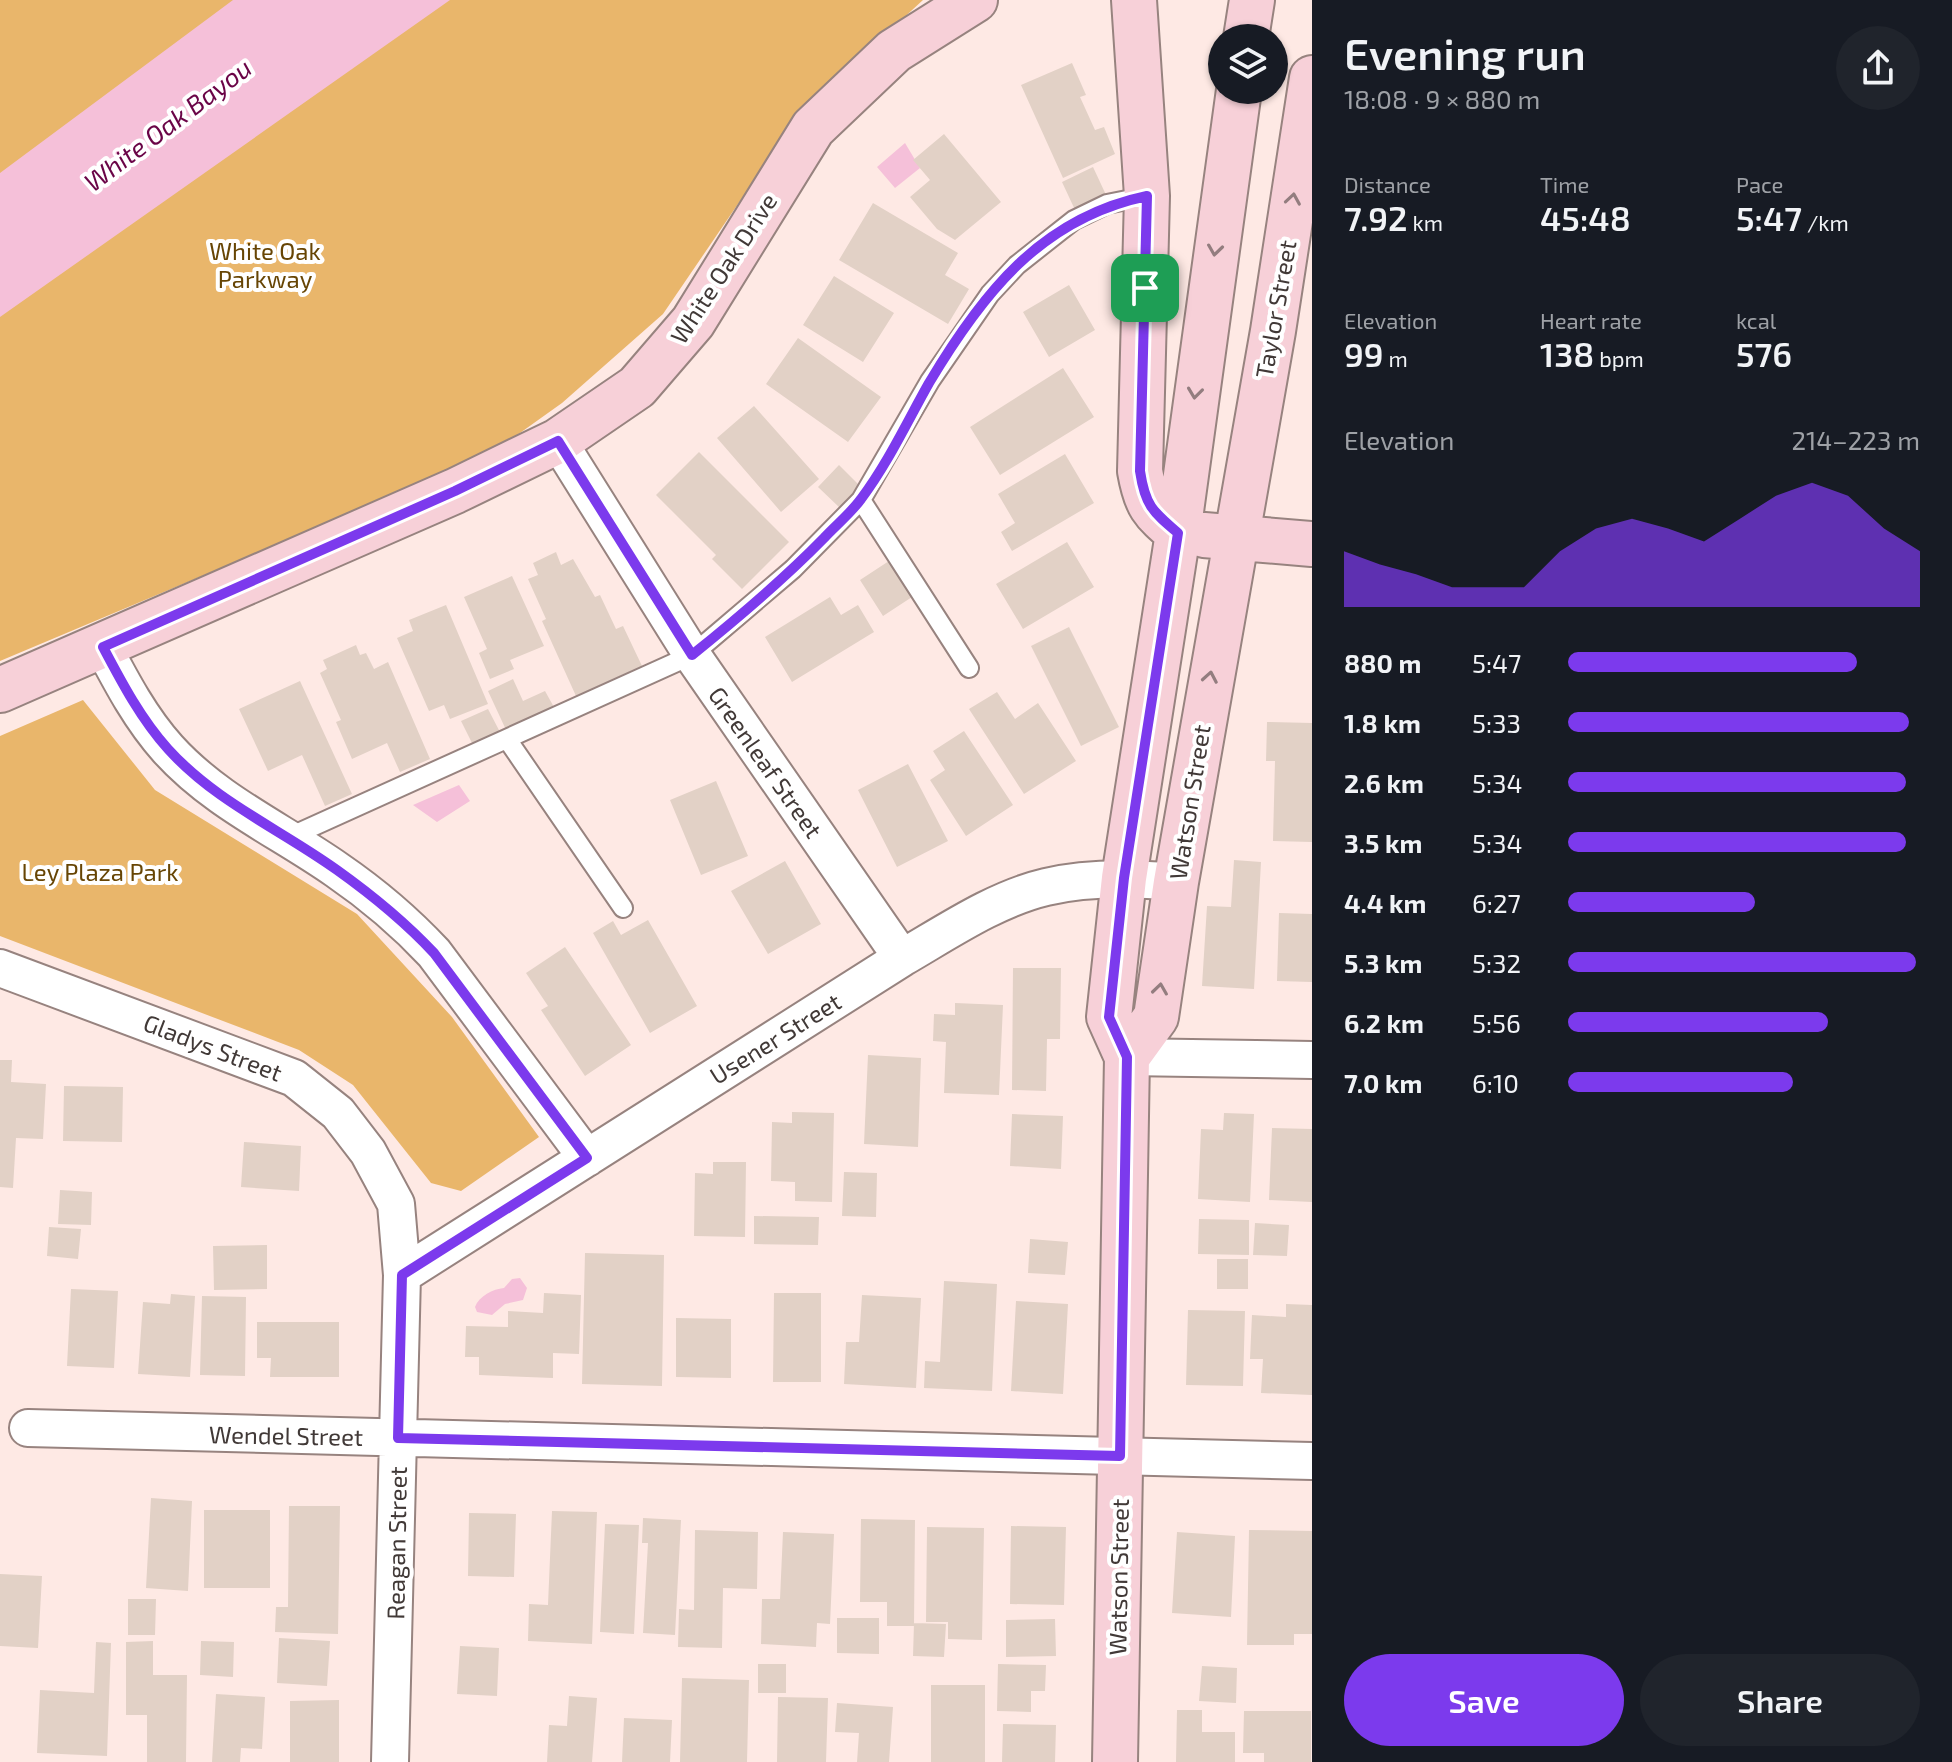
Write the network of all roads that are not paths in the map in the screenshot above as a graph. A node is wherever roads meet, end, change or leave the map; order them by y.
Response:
1 (975, 0) edge
2 (1134, 0) edge
3 (1252, 0) edge
4 (1248, 24) edge
5 (1312, 78) edge
6 (1237, 104) edge
7 (1147, 196) junction
8 (558, 441) junction
9 (861, 500) junction
10 (1178, 533) junction
11 (1233, 538) junction
12 (1312, 544) edge
13 (103, 647) junction
14 (692, 655) junction
15 (969, 668) dead end
16 (0, 690) edge
17 (507, 739) junction
18 (285, 839) junction
19 (1124, 878) junction
20 (1176, 882) junction
21 (623, 908) dead end
22 (902, 958) junction
23 (0, 968) edge
24 (1127, 1057) junction
25 (1312, 1060) edge
26 (587, 1158) junction
27 (402, 1275) junction
28 (28, 1428) dead end
29 (398, 1438) junction
30 (1120, 1456) junction
31 (1312, 1461) edge
32 (390, 1762) edge
33 (1115, 1762) edge

1 - 8 street, White Oak Drive
2 - 7 street
3 - 4 street
11 -> 5 street, Taylor Street
6 -> 10 street
7 - 9 lane
7 - 10 street
8 - 13 street, White Oak Drive
8 - 14 street, Greenleaf Street
9 - 14 lane
9 - 15 lane
10 - 11 street
10 - 19 street, Watson Street
11 - 12 street
20 -> 11 street, Watson Street
13 - 16 street, White Oak Drive
13 - 18 street
14 - 17 lane
14 - 22 street, Greenleaf Street
17 - 18 lane
17 - 21 lane
18 - 26 street
19 - 20 street, Usener Street
19 - 22 street, Usener Street
19 - 24 street, Watson Street
24 -> 20 street, Watson Street
22 - 26 street, Usener Street
23 - 27 street, Gladys Street
24 - 25 street
24 - 30 street, Watson Street
26 - 27 street, Usener Street
27 - 29 street, Reagan Street
28 - 29 street, Wendel Street
29 - 30 street, Wendel Street
29 - 32 street, Reagan Street
30 - 31 street, Wendel Street
30 - 33 street, Watson Street

